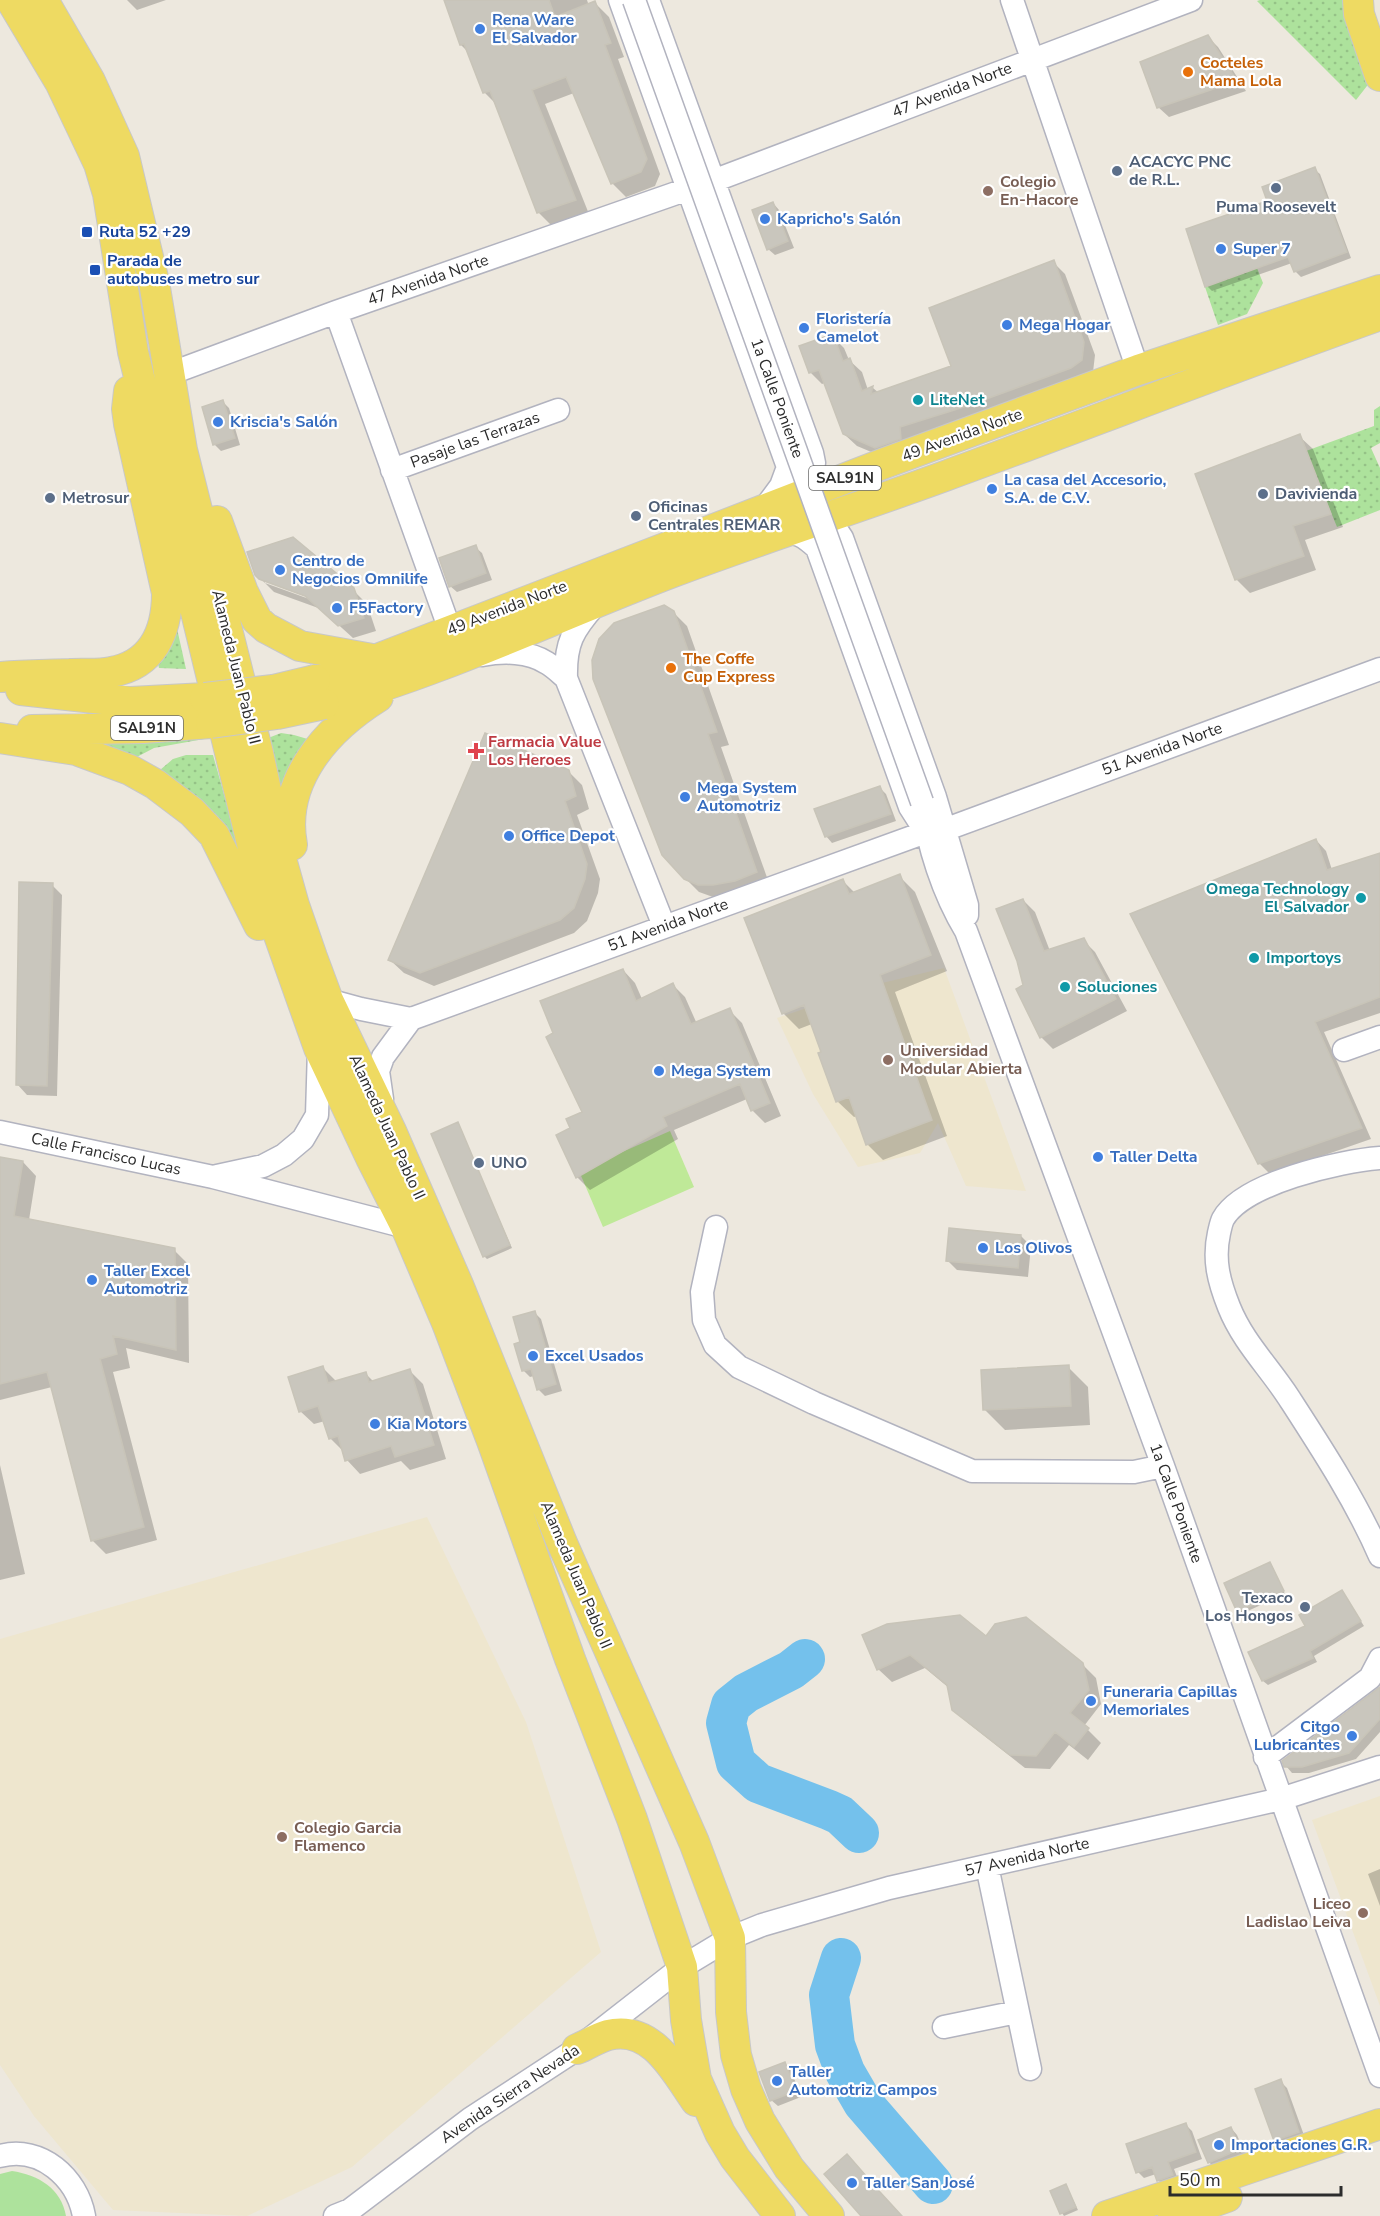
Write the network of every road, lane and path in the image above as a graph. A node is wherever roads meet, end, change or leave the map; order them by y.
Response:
1 (11, 0) edge
2 (43, 0) edge
3 (620, 0) edge
4 (634, 0) edge
5 (648, 0) edge
6 (1012, 0) edge
7 (1191, 0) edge
8 (1358, 0) edge
9 (1372, 0) edge
10 (1380, 23) edge
11 (1033, 59) junction
12 (1380, 76) edge
13 (713, 181) junction
14 (688, 189) junction
15 (751, 285) junction
16 (1380, 290) edge
17 (726, 295) junction
18 (336, 312) junction
19 (1380, 315) edge
20 (1380, 333) edge
21 (1309, 340) junction
22 (133, 352) junction
23 (1138, 370) junction
24 (169, 374) junction
25 (175, 409) junction
26 (558, 410) dead end
27 (812, 453) junction
28 (885, 463) junction
29 (788, 467) junction
30 (392, 470) junction
31 (895, 494) junction
32 (769, 522) junction
33 (842, 538) junction
34 (817, 548) junction
35 (598, 602) junction
36 (450, 630) junction
37 (375, 660) junction
38 (452, 660) junction
39 (1380, 669) edge
40 (0, 677) edge
41 (410, 677) junction
42 (566, 678) junction
43 (0, 687) edge
44 (320, 692) junction
45 (208, 710) junction
46 (0, 732) edge
47 (0, 738) edge
48 (935, 831) junction
49 (664, 926) junction
50 (328, 1000) junction
51 (411, 1019) junction
52 (1380, 1037) edge
53 (319, 1048) junction
54 (1344, 1050) dead end
55 (384, 1116) junction
56 (0, 1132) edge
57 (1380, 1158) edge
58 (213, 1177) junction
59 (406, 1227) junction
60 (716, 1227) dead end
61 (1162, 1466) junction
62 (1380, 1556) edge
63 (1380, 1659) edge
64 (1265, 1757) junction
65 (1380, 1767) edge
66 (1281, 1799) junction
67 (987, 1866) junction
68 (730, 1938) junction
69 (682, 1967) junction
70 (1017, 2012) junction
71 (944, 2027) dead end
72 (577, 2049) junction
73 (1030, 2068) dead end
74 (1380, 2076) edge
75 (1380, 2124) edge
76 (720, 2133) junction
77 (1380, 2142) edge
78 (0, 2156) edge
79 (84, 2216) edge
80 (335, 2216) edge
81 (780, 2216) edge
82 (829, 2216) edge
83 (1107, 2216) edge
84 (1173, 2216) edge

1 - 22 main road, Alameda Juan Pablo II
2 - 24 main road, Alameda Juan Pablo II
3 - 14 street, 1a Calle Poniente
4 - 48 street, 1a Calle Poniente, bridge
5 - 13 street, 1a Calle Poniente
6 - 11 street
7 - 11 street, 47 Avenida Norte
8 - 12 main road
9 - 10 main road
11 - 13 street, 47 Avenida Norte
11 - 23 street
13 - 15 street, 1a Calle Poniente
14 - 17 street, 1a Calle Poniente
14 - 18 street, 47 Avenida Norte
15 - 17 street
15 - 27 street, 1a Calle Poniente
16 - 23 main road, 49 Avenida Norte / SAL91N
17 - 29 street, 1a Calle Poniente
18 - 24 street, 47 Avenida Norte
18 - 30 street, Pasaje las Terrazas
19 - 21 main road, 49 Avenida Norte / SAL91N
20 - 21 main road
21 - 31 main road, 49 Avenida Norte / SAL91N
22 - 40 main road
22 - 53 main road, Alameda Juan Pablo II
23 - 28 main road, 49 Avenida Norte / SAL91N
24 - 25 main road, Alameda Juan Pablo II
25 - 37 main road
25 - 50 main road, Alameda Juan Pablo II
26 - 30 street, Pasaje las Terrazas
27 - 28 street, 1a Calle Poniente
27 - 29 street
28 - 32 main road, 49 Avenida Norte / SAL91N
29 - 32 street, 1a Calle Poniente
30 - 36 street, Pasaje las Terrazas
31 - 32 main road, 49 Avenida Norte / SAL91N
31 - 33 street
32 - 34 street
32 - 35 main road, 49 Avenida Norte / SAL91N
32 - 36 main road, 49 Avenida Norte / SAL91N
33 - 34 street
33 - 48 street, 1a Calle Poniente
34 - 48 street, 1a Calle Poniente
35 - 38 main road, 49 Avenida Norte / SAL91N
35 - 42 street
36 - 37 main road, 49 Avenida Norte / SAL91N
37 - 44 main road, 49 Avenida Norte / SAL91N
38 - 41 main road, 49 Avenida Norte / SAL91N
38 - 42 street
39 - 48 street, 51 Avenida Norte
41 - 44 main road, 49 Avenida Norte / SAL91N
41 - 50 main road
42 - 49 street
43 - 45 main road, SAL91N
44 - 45 main road, 49 Avenida Norte / SAL91N, bridge
45 - 46 main road, SAL91N
47 - 53 main road
48 - 49 street, 51 Avenida Norte
48 - 61 street, 1a Calle Poniente
49 - 51 street, 51 Avenida Norte
50 - 51 street
50 - 55 main road, Alameda Juan Pablo II
51 - 55 street
52 - 54 street
53 - 58 street, Calle Francisco Lucas
53 - 59 main road, Alameda Juan Pablo II
55 - 68 main road, Alameda Juan Pablo II
56 - 58 street, Calle Francisco Lucas
57 - 62 street
58 - 59 street, Calle Francisco Lucas
59 - 69 main road, Alameda Juan Pablo II
60 - 61 street
61 - 64 street, 1a Calle Poniente
63 - 64 street
64 - 66 street, 1a Calle Poniente
65 - 66 street, 57 Avenida Norte
66 - 67 street, 57 Avenida Norte
66 - 74 street, 1a Calle Poniente
67 - 68 street, 57 Avenida Norte
67 - 70 street
68 - 69 street, 57 Avenida Norte
68 - 82 main road, Alameda Juan Pablo II
69 - 72 street, Avenida Sierra Nevada
69 - 76 main road, Alameda Juan Pablo II
70 - 71 street
70 - 73 street
72 - 76 main road
72 - 80 street, Avenida Sierra Nevada
75 - 83 main road
76 - 81 main road, Alameda Juan Pablo II
77 - 84 main road
78 - 79 street

